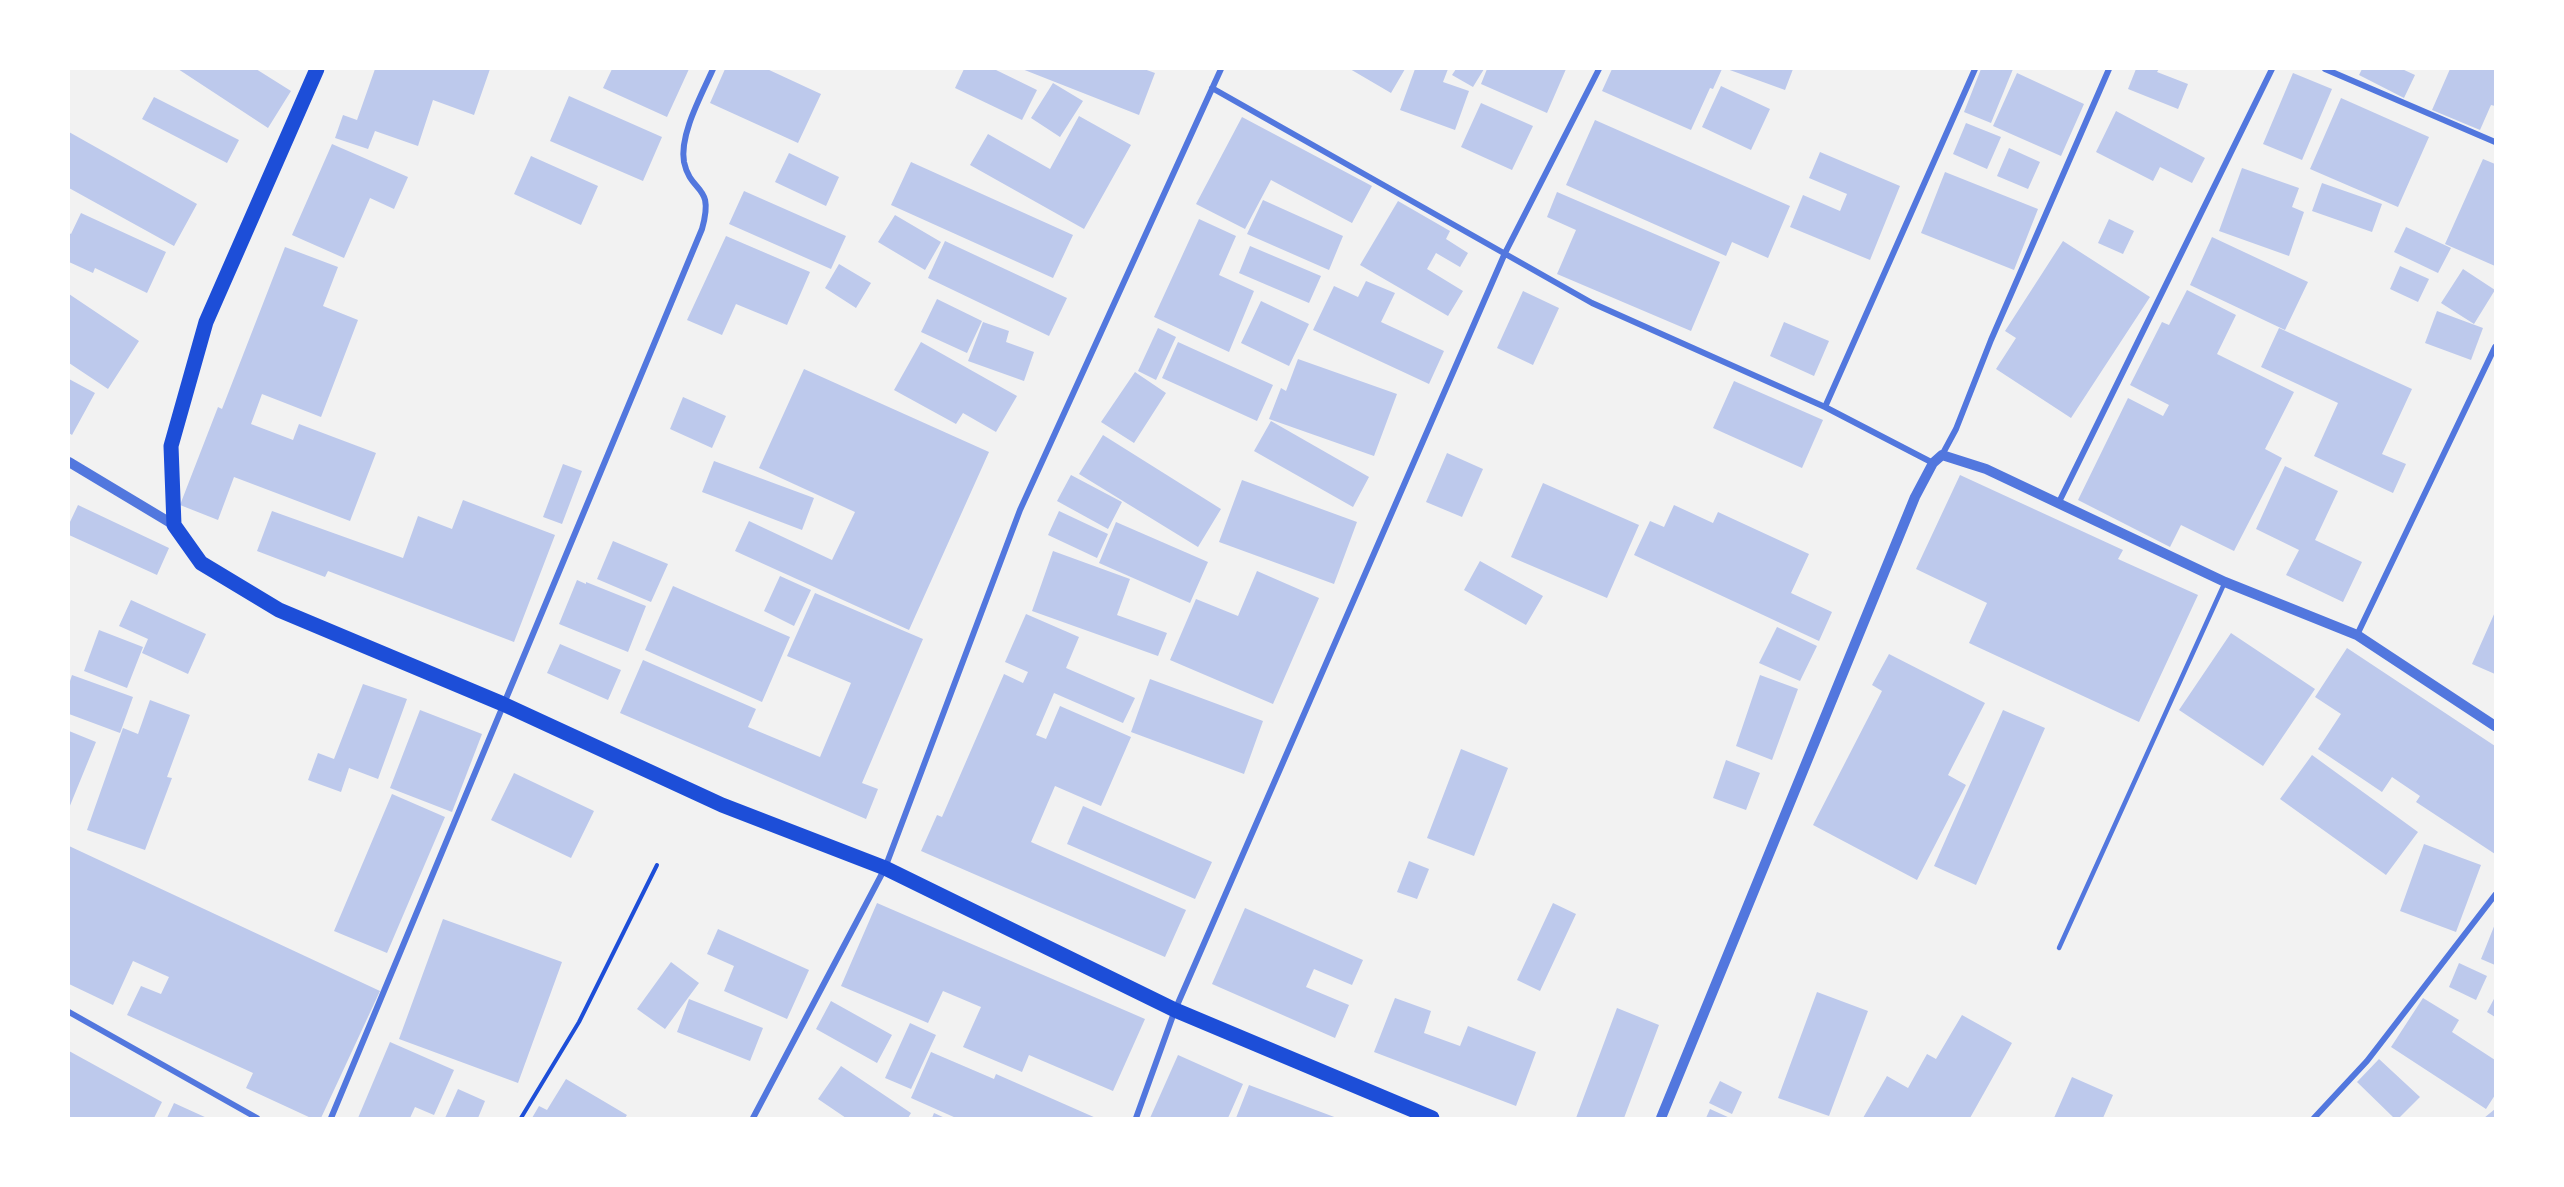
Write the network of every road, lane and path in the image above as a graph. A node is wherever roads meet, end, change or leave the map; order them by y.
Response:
1 (317, 69) edge
2 (713, 69) edge
3 (1221, 69) edge
4 (1599, 69) edge
5 (1975, 69) edge
6 (2109, 69) edge
7 (2272, 69) edge
8 (2325, 69) edge
9 (1212, 88) junction
10 (2495, 142) edge
11 (1505, 253) junction
12 (2495, 347) edge
13 (1825, 407) junction
14 (1938, 459) junction
15 (69, 462) edge
16 (2058, 504) junction
17 (174, 525) junction
18 (2225, 582) junction
19 (2357, 635) junction
20 (503, 705) junction
21 (2495, 726) edge
22 (657, 865) dead end
23 (885, 868) junction
24 (2495, 895) edge
25 (2058, 948) dead end
26 (1175, 1010) junction
27 (69, 1012) edge
28 (256, 1118) edge
29 (331, 1118) edge
30 (521, 1118) edge
31 (753, 1118) edge
32 (1136, 1118) edge
33 (1432, 1118) edge
34 (1661, 1118) edge
35 (2314, 1118) edge

1 - 17 main road
2 - 20 street
3 - 9 street
4 - 11 street
5 - 13 street
6 - 14 street
7 - 16 street
8 - 10 street
9 - 11 street
9 - 23 street
11 - 13 street
11 - 26 street
12 - 19 street
13 - 14 street
14 - 16 street
14 - 34 street
15 - 17 street
16 - 18 street
17 - 20 main road
18 - 19 street
18 - 25 lane
19 - 21 street
20 - 23 main road
20 - 29 street
22 - 30 path
23 - 26 main road
23 - 31 street
24 - 35 street
26 - 32 street
26 - 33 main road
27 - 28 street

